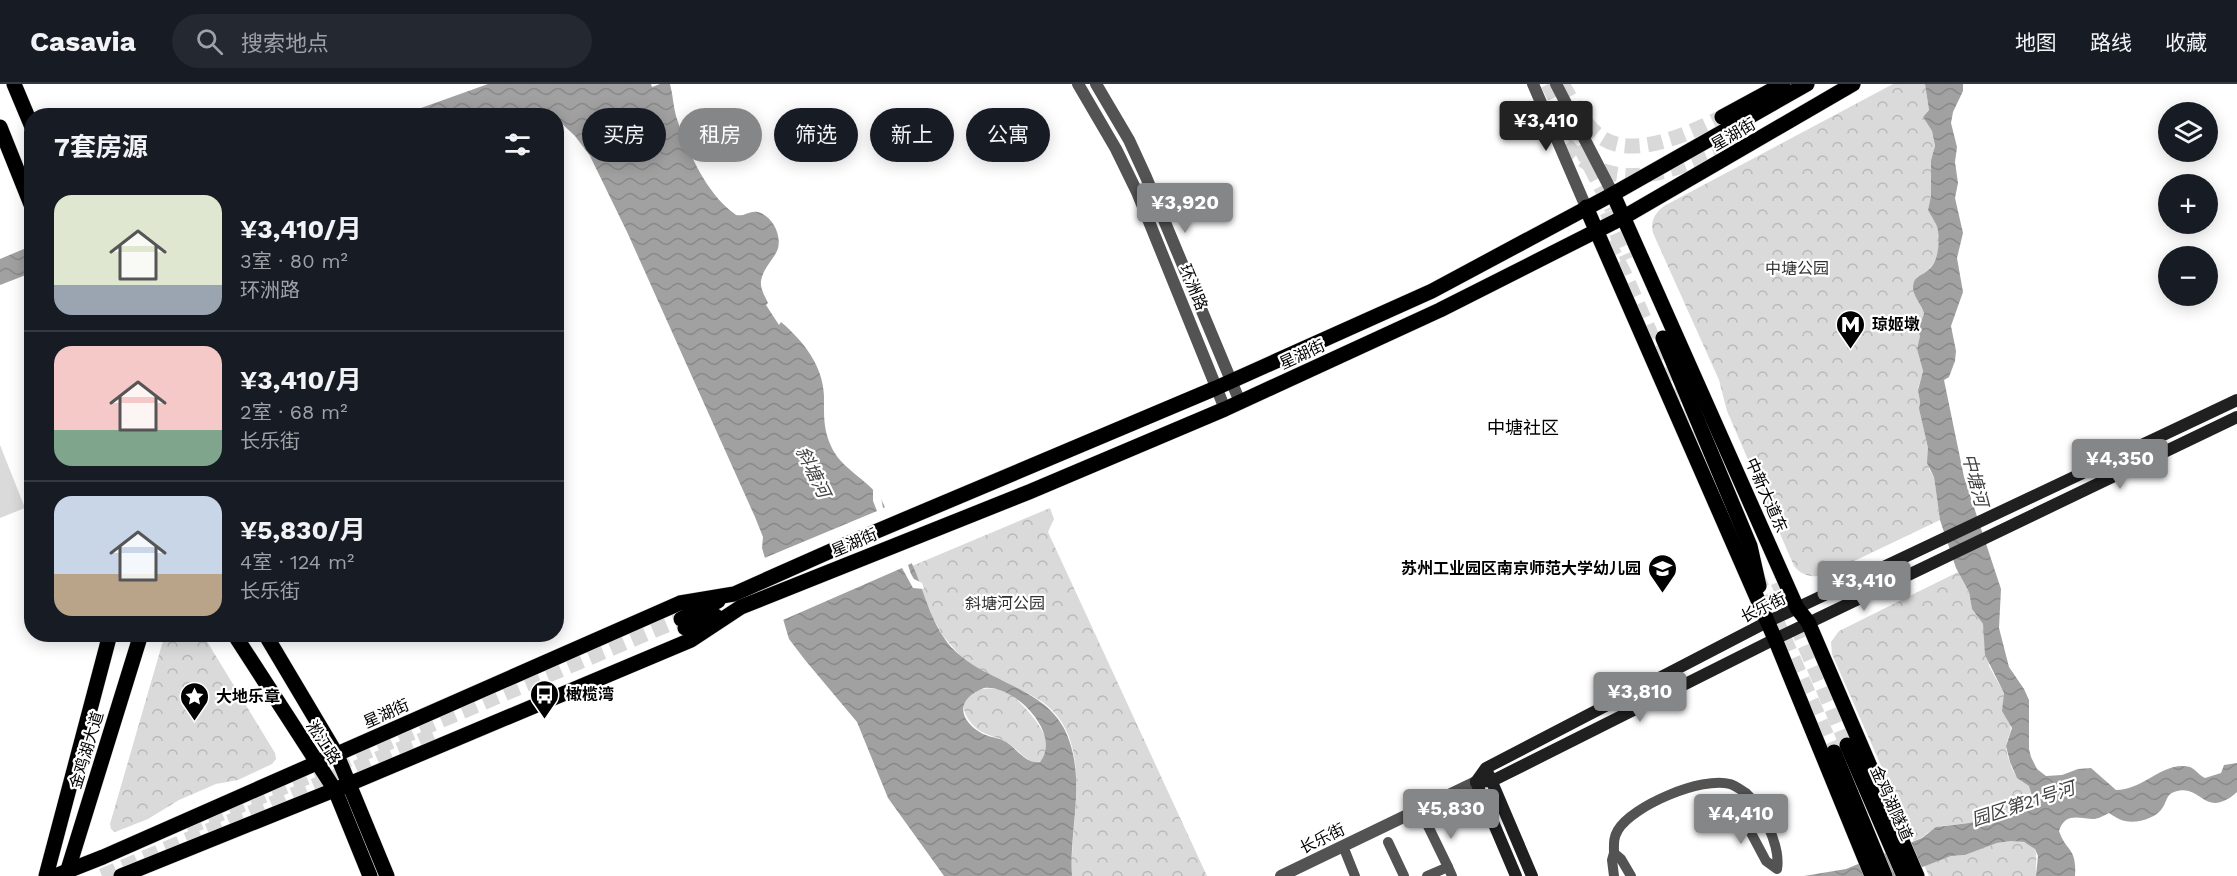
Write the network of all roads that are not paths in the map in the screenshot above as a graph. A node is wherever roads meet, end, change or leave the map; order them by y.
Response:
1 (14, 84) edge
2 (1078, 84) edge
3 (1096, 84) edge
4 (1533, 84) edge
5 (1556, 84) edge
6 (1783, 84) edge
7 (1808, 84) edge
8 (1841, 84) edge
9 (1853, 84) edge
10 (24, 108) edge
11 (1722, 117) tunnel mouth
12 (0, 127) edge
13 (1736, 143) tunnel mouth
14 (24, 187) edge
15 (1613, 194) junction
16 (1586, 207) junction
17 (1624, 217) junction
18 (1597, 231) junction
19 (1663, 338) dead end
20 (1231, 381) junction
21 (1216, 388) junction
22 (2237, 400) edge
23 (1240, 402) junction
24 (1225, 409) junction
25 (2237, 417) edge
26 (738, 600) junction
27 (1797, 608) junction
28 (1767, 622) junction
29 (1808, 622) junction
30 (683, 623) tunnel mouth
31 (1775, 639) junction
32 (108, 642) edge
33 (138, 642) edge
34 (239, 642) edge
35 (270, 642) edge
36 (337, 754) junction
37 (316, 764) junction
38 (1486, 768) junction
39 (1492, 781) junction
40 (1476, 782) junction
41 (350, 784) junction
42 (335, 790) junction
43 (1746, 793) junction
44 (1428, 826) dead end
45 (1388, 842) dead end
46 (1343, 846) junction
47 (1614, 853) junction
48 (1450, 872) edge
49 (1778, 872) edge
50 (63, 874) edge
51 (46, 876) edge
52 (121, 876) edge
53 (370, 876) edge
54 (387, 876) edge
55 (1281, 876) edge
56 (1355, 876) edge
57 (1404, 876) edge
58 (1427, 876) edge
59 (1516, 876) edge
60 (1532, 876) edge
61 (1614, 876) edge
62 (1631, 876) edge
63 (1872, 876) edge
64 (1885, 876) edge
65 (1904, 876) edge
66 (1917, 876) edge

1 - 10 main road
2 - 21 street, 环洲路
3 - 20 street, 环洲路
4 - 16 street
5 - 15 street
6 - 11 main road
7 - 15 main road, 星湖街
8 - 13 main road
9 - 17 main road, 星湖街
12 - 14 main road
15 - 16 main road, 星湖街
15 - 17 main road, 中新大道东
16 - 18 main road
16 - 20 main road, 星湖街
17 - 18 main road, 星湖街
17 - 27 main road, 中新大道东
18 - 23 main road, 星湖街
18 - 28 main road
19 - 28 main road
20 - 21 main road, 星湖街
20 - 23 street, 环洲路
21 - 24 street, 环洲路
21 - 26 main road, 星湖街
22 - 27 main road, 长乐街
23 - 24 main road, 星湖街
24 - 26 main road, 星湖街
25 - 29 main road, 长乐街
26 - 30 main road, 星湖街
26 - 36 main road, 星湖街
26 - 41 main road, 星湖街
27 - 28 main road, 长乐街
27 - 29 main road, 中新大道东
28 - 31 main road
28 - 38 main road, 长乐街
29 - 31 main road, 长乐街
29 - 66 main road, 中新大道东
31 - 39 main road, 长乐街
31 - 63 main road
32 - 51 main road, 金鸡湖大道
33 - 50 main road, 金鸡湖大道
34 - 37 main road, 淞江路
35 - 36 main road, 淞江路
36 - 37 main road, 星湖街
36 - 41 main road, 淞江路
37 - 42 main road, 淞江路
37 - 50 main road, 星湖街
38 - 39 main road
38 - 40 main road, 长乐街
39 - 40 main road, 长乐街
39 - 60 main road
40 - 46 street, 长乐街
40 - 59 main road
41 - 42 main road, 星湖街
41 - 54 main road, 淞江路
42 - 52 main road, 星湖街
42 - 53 main road, 淞江路
43 - 47 street
43 - 49 street
43 - 49 street
44 - 48 street
45 - 57 street
46 - 55 street, 长乐街
46 - 56 street
47 - 61 street
47 - 62 street
48 - 58 street
64 - 65 main road, 金鸡湖隧道

